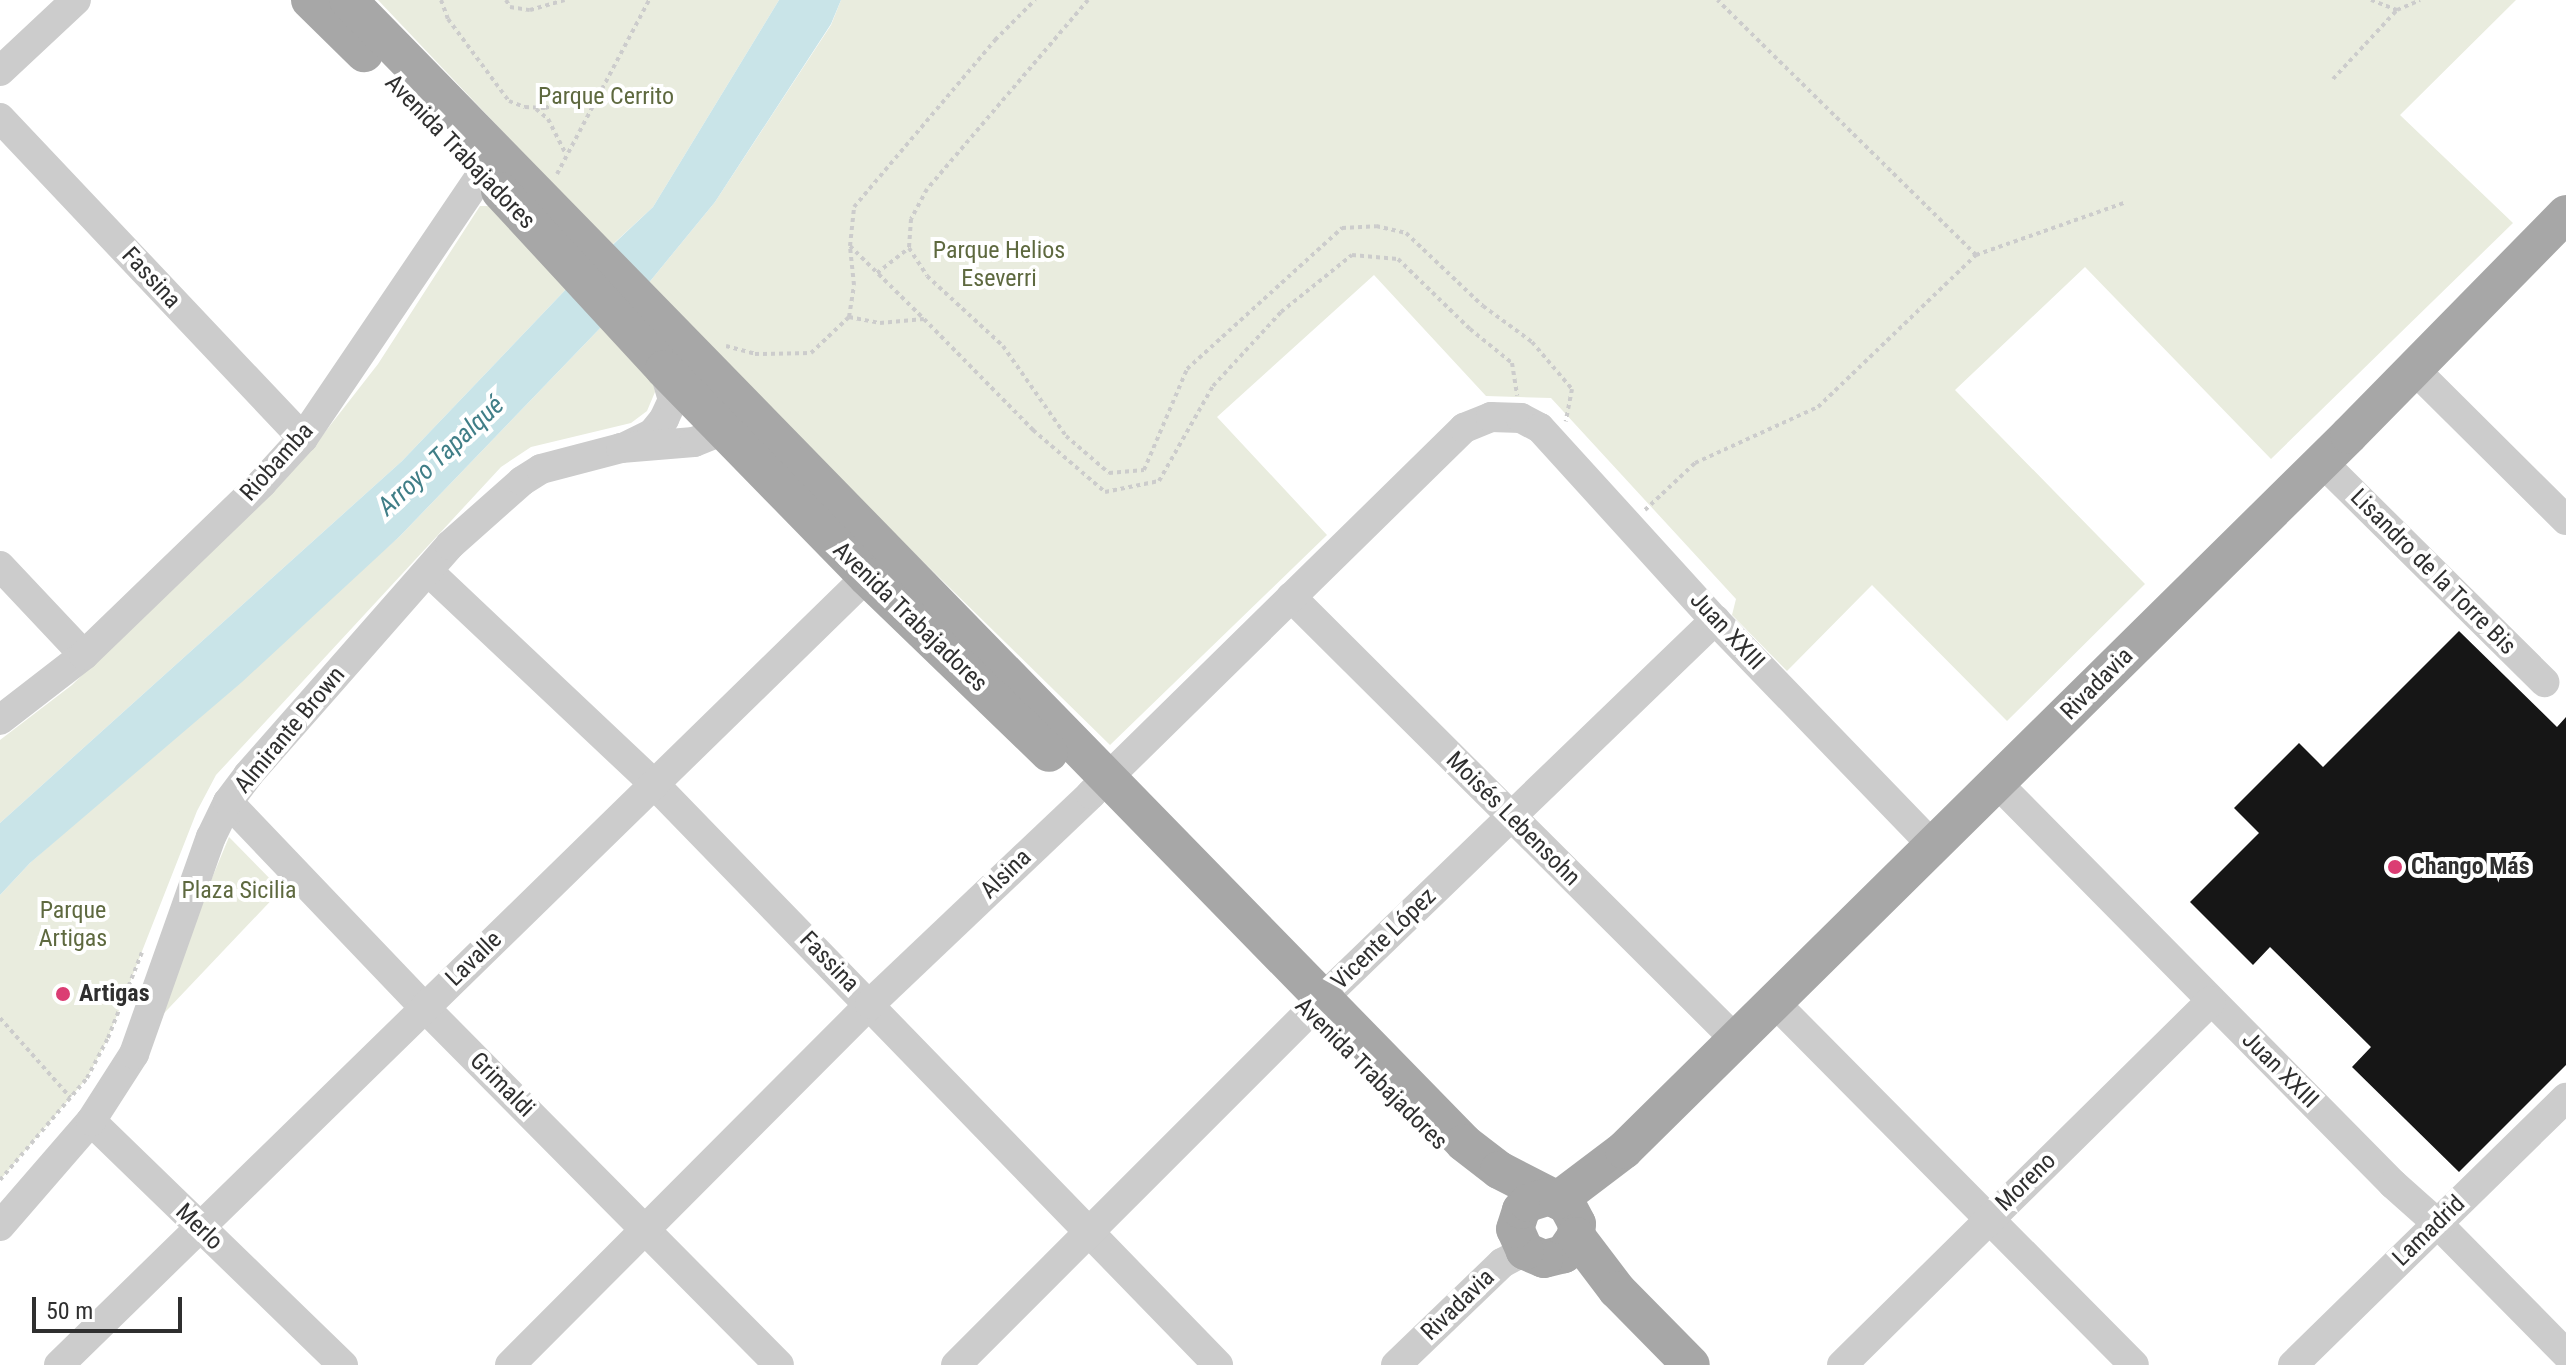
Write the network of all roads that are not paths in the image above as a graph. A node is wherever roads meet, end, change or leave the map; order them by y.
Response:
1 (76, 0) edge
2 (310, 0) edge
3 (348, 0) edge
4 (0, 71) edge
5 (0, 118) edge
6 (490, 164) junction
7 (2566, 214) edge
8 (677, 352) junction
9 (2415, 370) junction
10 (734, 418) junction
11 (1521, 418) joint
12 (303, 438) junction
13 (621, 448) junction
14 (2322, 462) junction
15 (2566, 520) edge
16 (0, 566) edge
17 (878, 566) junction
18 (428, 571) junction
19 (1291, 597) junction
20 (1715, 620) junction
21 (84, 655) junction
22 (2544, 682) dead end
23 (0, 720) edge
24 (1997, 783) junction
25 (1100, 785) junction
26 (656, 786) junction
27 (228, 802) junction
28 (1510, 817) junction
29 (1933, 846) junction
30 (2211, 1001) junction
31 (1774, 1002) junction
32 (870, 1004) junction
33 (1316, 1005) junction
34 (424, 1007) junction
35 (1736, 1040) junction
36 (2566, 1098) edge
37 (91, 1121) junction
38 (1988, 1220) junction
39 (2437, 1223) junction
40 (0, 1226) edge
41 (198, 1226) junction
42 (1550, 1228) junction
43 (648, 1230) junction
44 (1088, 1231) junction
45 (2566, 1354) edge
46 (59, 1365) edge
47 (343, 1365) edge
48 (510, 1365) edge
49 (779, 1365) edge
50 (956, 1365) edge
51 (1218, 1365) edge
52 (1396, 1365) edge
53 (1660, 1365) edge
54 (1691, 1365) edge
55 (1842, 1365) edge
56 (2134, 1365) edge
57 (2293, 1365) edge

1 - 4 street
2 - 6 main road, Avenida Trabajadores
3 - 6 main road, Avenida Trabajadores
5 - 12 street, Fassina
6 - 8 main road, Avenida Trabajadores
6 - 12 street, Riobamba
7 - 9 main road, Rivadavia
8 - 10 main road, Avenida Trabajadores
8 - 13 street
9 - 14 main road, Rivadavia
9 - 15 street
10 - 13 street, Almirante Brown
10 - 17 main road, Avenida Trabajadores
11 - 19 street, Alsina
11 - 20 street, Juan XXIII
12 - 21 street, Riobamba
13 - 18 street, Almirante Brown
14 - 22 street, Lisandro de la Torre Bis
14 - 24 main road, Rivadavia
16 - 21 street
17 - 25 main road, Avenida Trabajadores
17 - 26 street, Lavalle
18 - 26 street, Fassina
18 - 27 street, Almirante Brown
19 - 25 street, Alsina
19 - 28 street, Moisés Lebensohn
20 - 28 street, Vicente López
20 - 29 street, Juan XXIII
21 - 23 street, Riobamba
24 - 29 main road, Rivadavia
24 - 30 street, Juan XXIII
25 - 32 street, Alsina
25 - 33 main road, Avenida Trabajadores
26 - 32 street, Fassina
26 - 34 street, Lavalle
27 - 34 street, Grimaldi
27 - 37 street, Almirante Brown
28 - 33 street, Vicente López
28 - 35 street, Moisés Lebensohn
29 - 31 main road, Rivadavia
30 - 38 street, Moreno
30 - 39 street, Juan XXIII
31 - 35 main road, Rivadavia
31 - 38 street
32 - 43 street, Alsina
32 - 44 street, Fassina
33 - 42 main road, Avenida Trabajadores
33 - 44 street, Vicente López
34 - 41 street, Lavalle
34 - 43 street, Grimaldi
35 - 42 main road, Rivadavia
36 - 39 street, Lamadrid
37 - 40 street, Almirante Brown
37 - 41 street, Merlo
38 - 55 street, Moreno
38 - 56 street
39 - 45 street, Juan XXIII
39 - 57 street, Lamadrid
41 - 46 street, Lavalle
41 - 47 street, Merlo
42 - 52 street, Rivadavia
42 - 53 main road, Avenida Trabajadores
42 - 54 main road, Avenida Trabajadores
43 - 48 street, Alsina
43 - 49 street, Grimaldi
44 - 50 street, Vicente López
44 - 51 street, Fassina

